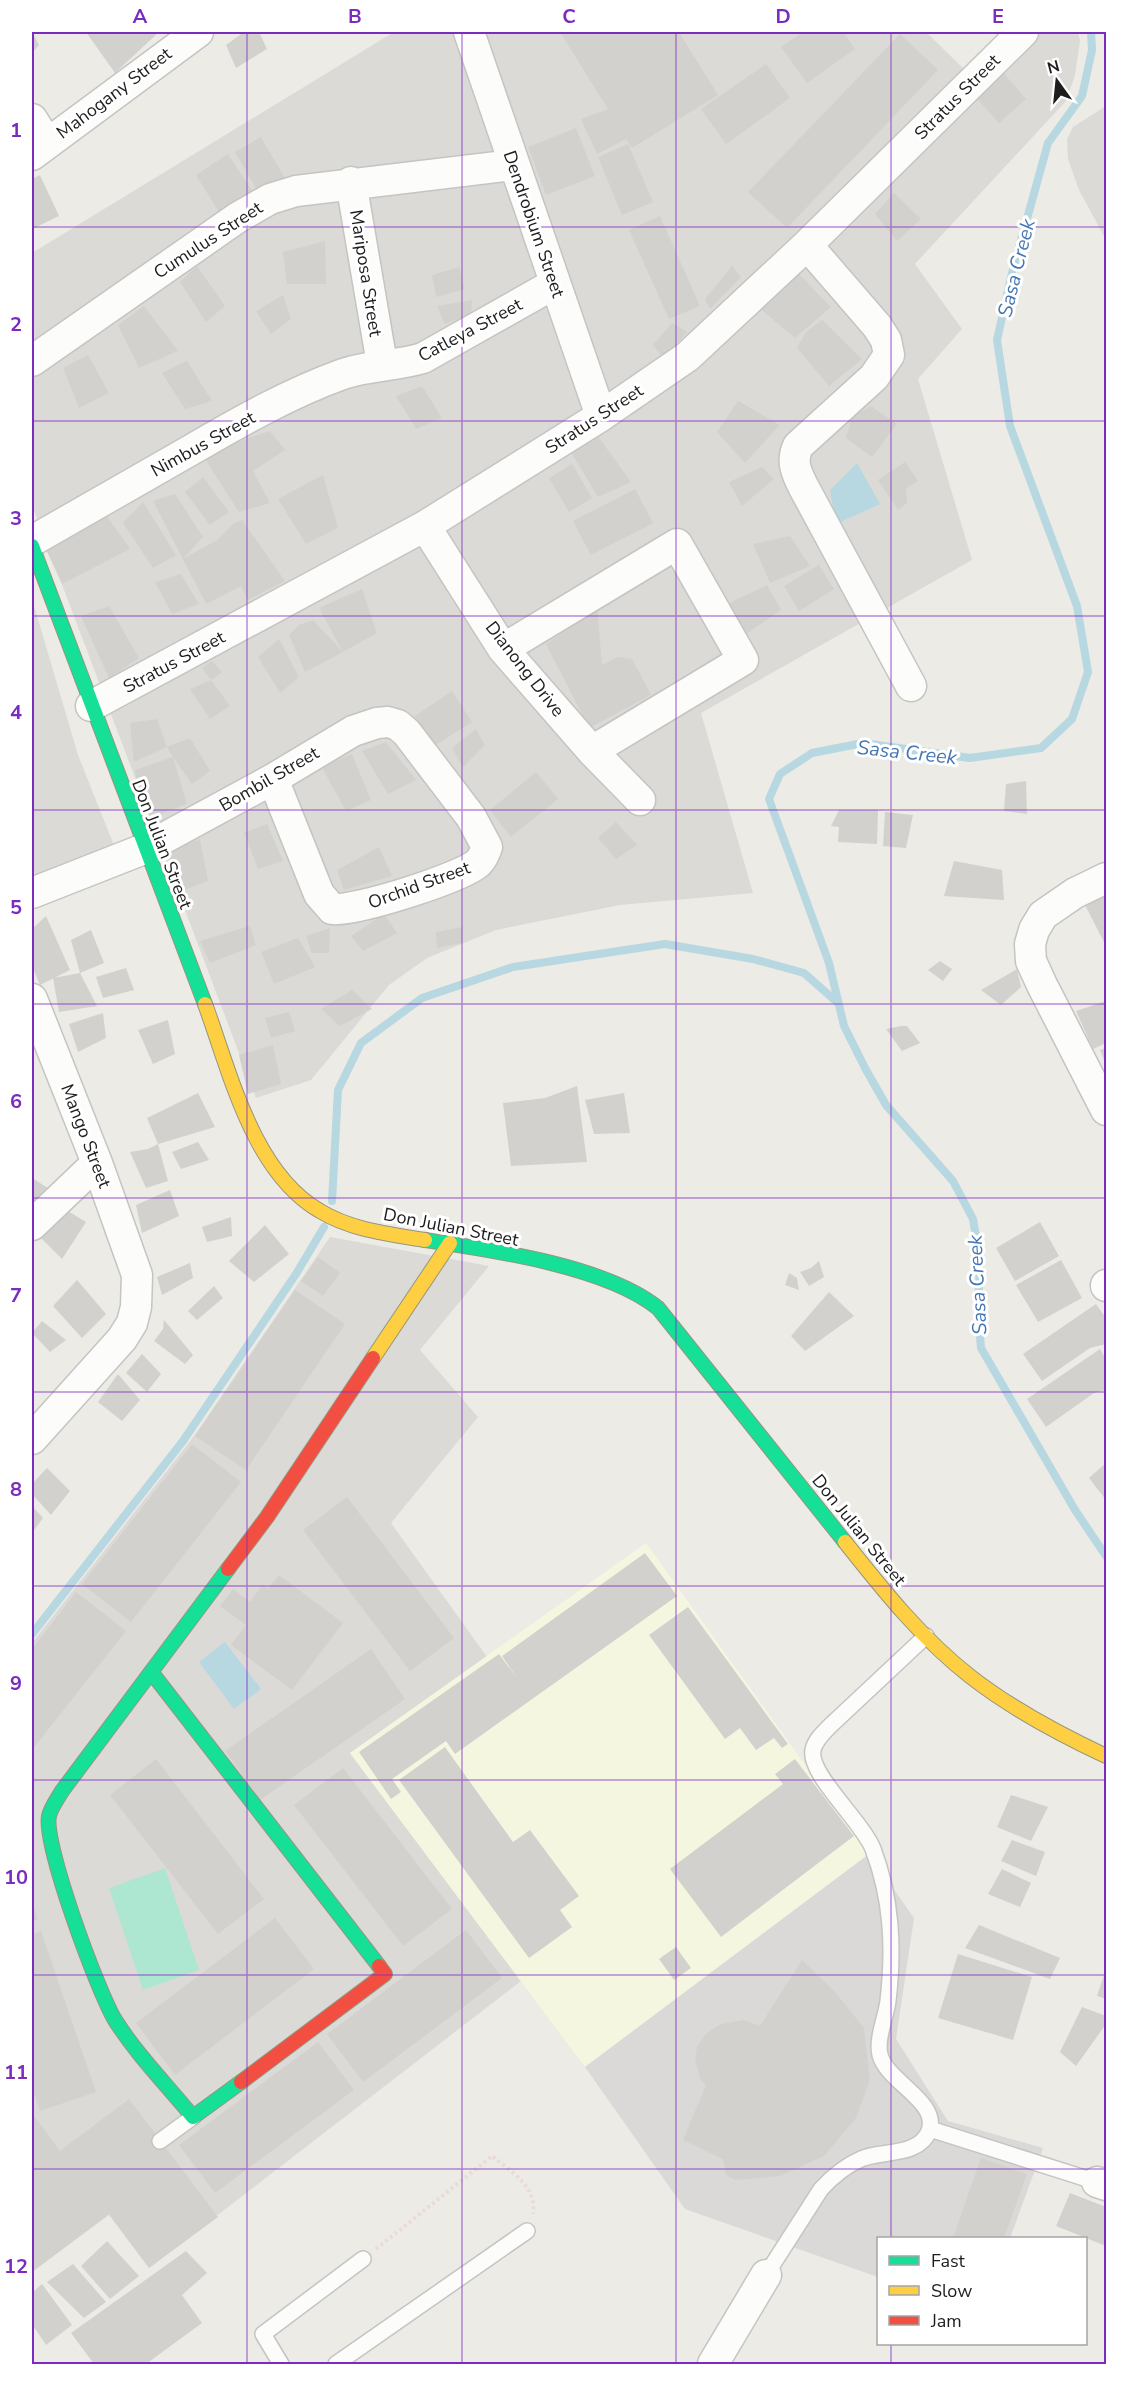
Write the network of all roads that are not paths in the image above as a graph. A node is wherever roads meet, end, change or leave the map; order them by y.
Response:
1 (198, 32) edge
2 (470, 32) edge
3 (1023, 32) edge
4 (37, 139) edge
5 (514, 165) junction
6 (351, 182) junction
7 (807, 245) junction
8 (554, 284) junction
9 (32, 360) edge
10 (381, 364) junction
11 (601, 416) junction
12 (425, 526) junction
13 (32, 541) edge
14 (32, 546) edge
15 (503, 649) junction
16 (911, 686) dead end
17 (91, 706) junction
18 (398, 725) joint
19 (592, 751) junction
20 (273, 779) junction
21 (640, 800) dead end
22 (144, 849) junction
23 (1107, 878) edge
24 (32, 893) edge
25 (32, 999) edge
26 (43, 1060) edge
27 (1107, 1110) edge
28 (97, 1163) junction
29 (32, 1226) edge
30 (450, 1243) junction
31 (32, 1439) edge
32 (926, 1636) junction
33 (152, 1673) junction
34 (1107, 1756) edge
35 (193, 2117) junction
36 (930, 2129) junction
37 (160, 2141) dead end
38 (1102, 2184) edge
39 (526, 2231) road end
40 (363, 2259) road end
41 (766, 2276) joint
42 (281, 2364) edge
43 (336, 2364) edge
44 (713, 2364) edge

1 - 4 street, Mahogany Street
2 - 5 street, Dendrobium Street
3 - 7 street, Stratus Street
5 - 6 street, Cumulus Street
5 - 8 street, Dendrobium Street
6 - 9 street, Cumulus Street
6 - 10 street, Mariposa Street
7 - 11 street, Stratus Street
7 - 16 street
8 - 10 street, Catleya Street
8 - 11 street, Dendrobium Street
10 - 13 street, Nimbus Street
11 - 12 street, Stratus Street
12 - 15 street, Dianong Drive
12 - 17 street, Stratus Street
14 - 17 street, Don Julian Street
15 - 19 street, Dianong Drive
15 - 19 street
17 - 22 street, Don Julian Street
18 - 20 street, Bombil Street
18 - 20 street, Orchid Street
19 - 21 street, Dianong Drive
20 - 22 street, Bombil Street
22 - 24 street, Bombil Street
22 - 30 street, Don Julian Street
23 - 27 street
25 - 26 street, Mango Street
26 - 28 street, Mango Street
28 - 29 street
28 - 31 street, Mango Street
30 - 32 street, Don Julian Street
30 - 33 street
32 - 34 street, Don Julian Street
32 - 36 lane
33 - 35 street
33 - 35 street
35 - 37 lane
36 - 38 lane
36 - 41 lane
39 - 43 lane
40 - 42 lane
41 - 44 street

